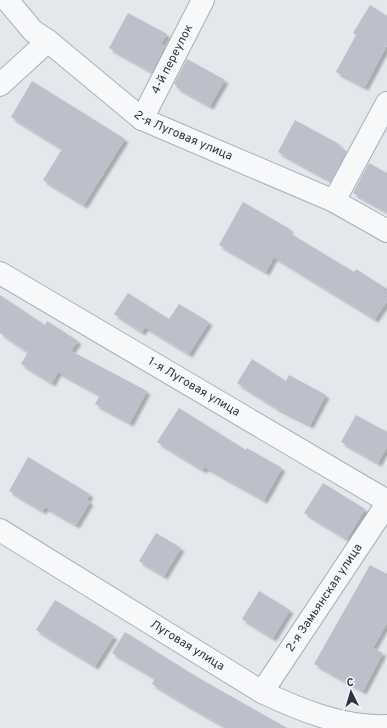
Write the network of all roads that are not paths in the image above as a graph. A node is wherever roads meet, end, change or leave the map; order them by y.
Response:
1 (7, 0) edge
2 (203, 0) edge
3 (48, 41) junction
4 (0, 85) edge
5 (387, 103) edge
6 (142, 119) junction
7 (334, 201) junction
8 (387, 231) edge
9 (0, 273) edge
10 (387, 503) edge
11 (0, 530) edge
12 (262, 692) junction
13 (387, 726) edge

1 - 3 street, 2-я Луговая улица
2 - 6 street, 4-й переулок
3 - 4 street
3 - 6 street, 2-я Луговая улица
5 - 7 street
6 - 7 street, 2-я Луговая улица
7 - 8 street, 2-я Луговая улица
9 - 10 street, 1-я Луговая улица
10 - 12 street, 2-я Замьянская улица
11 - 12 street, Луговая улица
12 - 13 street, Луговая улица

